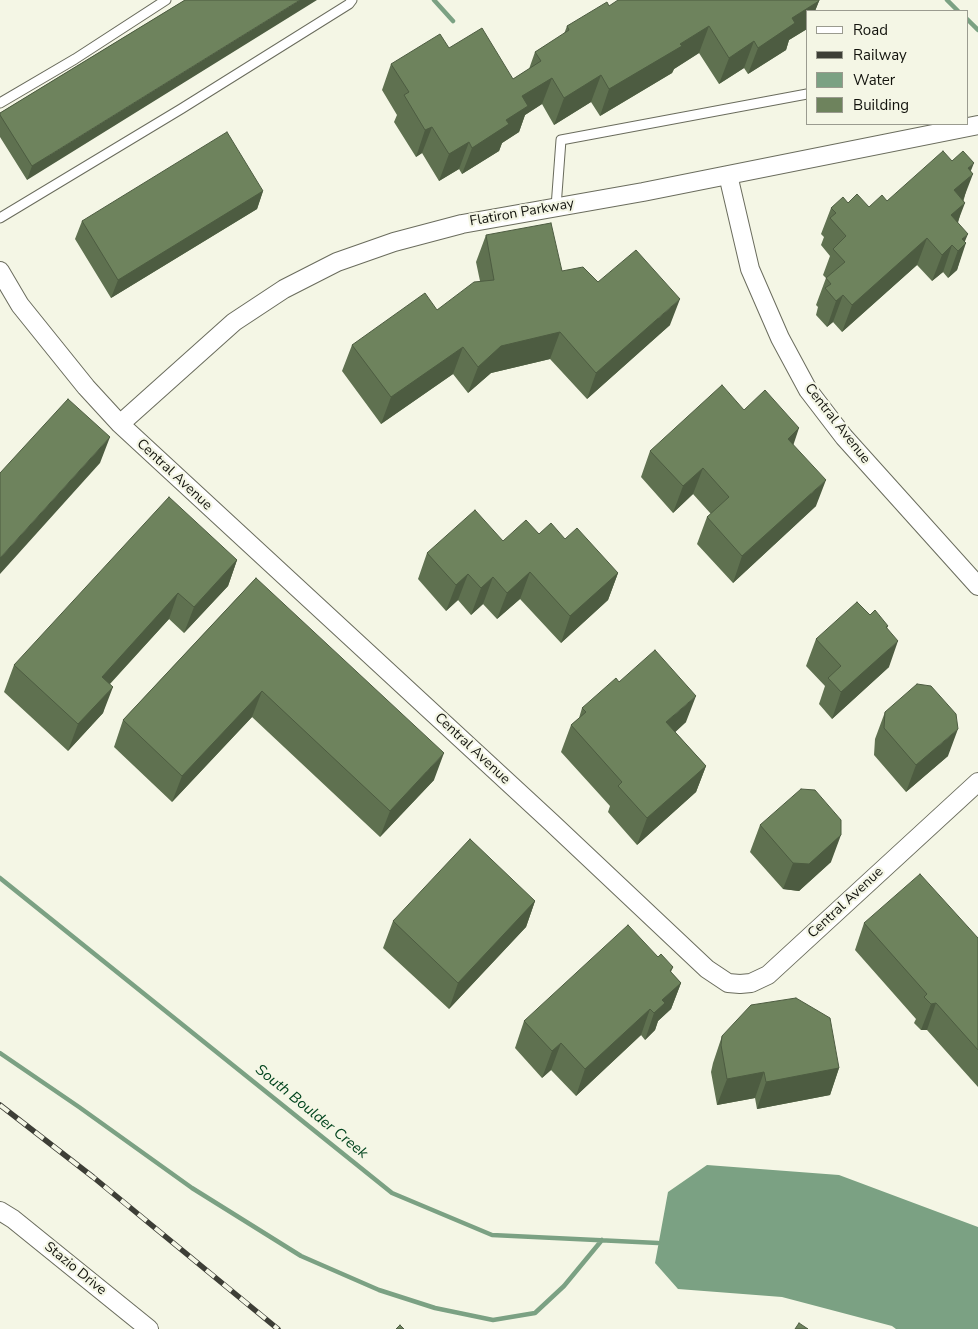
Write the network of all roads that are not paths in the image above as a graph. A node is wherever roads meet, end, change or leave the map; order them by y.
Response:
1 (166, 0) edge
2 (352, 0) edge
3 (806, 94) edge
4 (0, 103) edge
5 (978, 125) edge
6 (728, 176) junction
7 (556, 207) junction
8 (0, 218) edge
9 (0, 272) edge
10 (120, 424) junction
11 (978, 586) edge
12 (978, 782) edge
13 (0, 1211) edge
14 (149, 1329) edge

1 - 4 lane
2 - 8 lane
3 - 7 lane
5 - 6 street, Flatiron Parkway
6 - 7 street, Flatiron Parkway
6 - 11 street, Central Avenue
7 - 10 street, Flatiron Parkway
9 - 10 street, Central Avenue
10 - 12 street, Central Avenue
13 - 14 street, Stazio Drive

